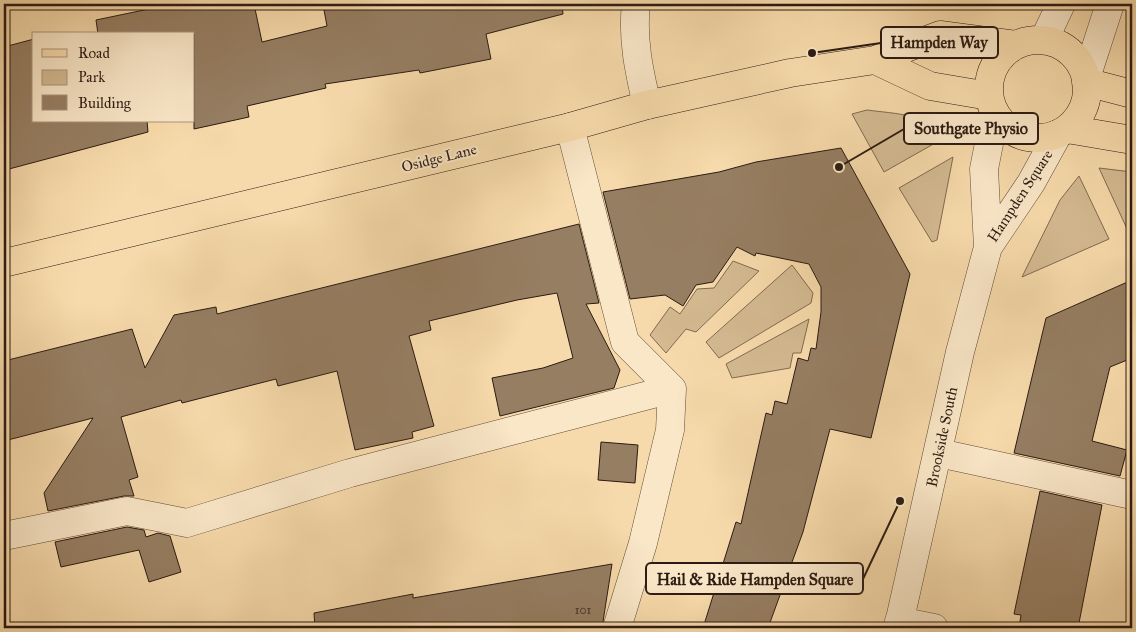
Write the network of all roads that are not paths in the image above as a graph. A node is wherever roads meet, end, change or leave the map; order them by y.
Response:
1 (636, 4) edge
2 (1061, 4) edge
3 (1110, 4) edge
4 (1044, 40) junction
5 (1016, 45) junction
6 (875, 60) junction
7 (1086, 80) junction
8 (1132, 94) edge
9 (647, 105) junction
10 (992, 105) junction
11 (570, 127) junction
12 (1063, 132) junction
13 (1132, 140) edge
14 (988, 247) junction
15 (4, 263) edge
16 (672, 389) junction
17 (939, 453) junction
18 (1132, 495) edge
19 (4, 536) edge
20 (899, 624) edge
21 (617, 628) edge
22 (934, 628) edge

1 - 9 street
2 - 4 street
3 - 7 street, Hampden Square
4 - 5 main road
4 - 7 main road
5 - 6 main road
5 - 10 main road, Hampden Square
6 - 9 main road, Osidge Lane
6 - 10 main road
7 - 8 main road
7 - 12 main road, Hampden Square
9 - 11 main road, Osidge Lane
10 - 12 main road, Hampden Square
10 - 14 street, Hampden Square
11 - 15 main road, Osidge Lane
11 - 16 street
12 - 13 main road, Hampden Square
12 - 14 street, Hampden Square
14 - 17 street, Brookside South
16 - 19 street
16 - 21 street
17 - 18 street
17 - 20 street, Brookside South
20 - 22 street

